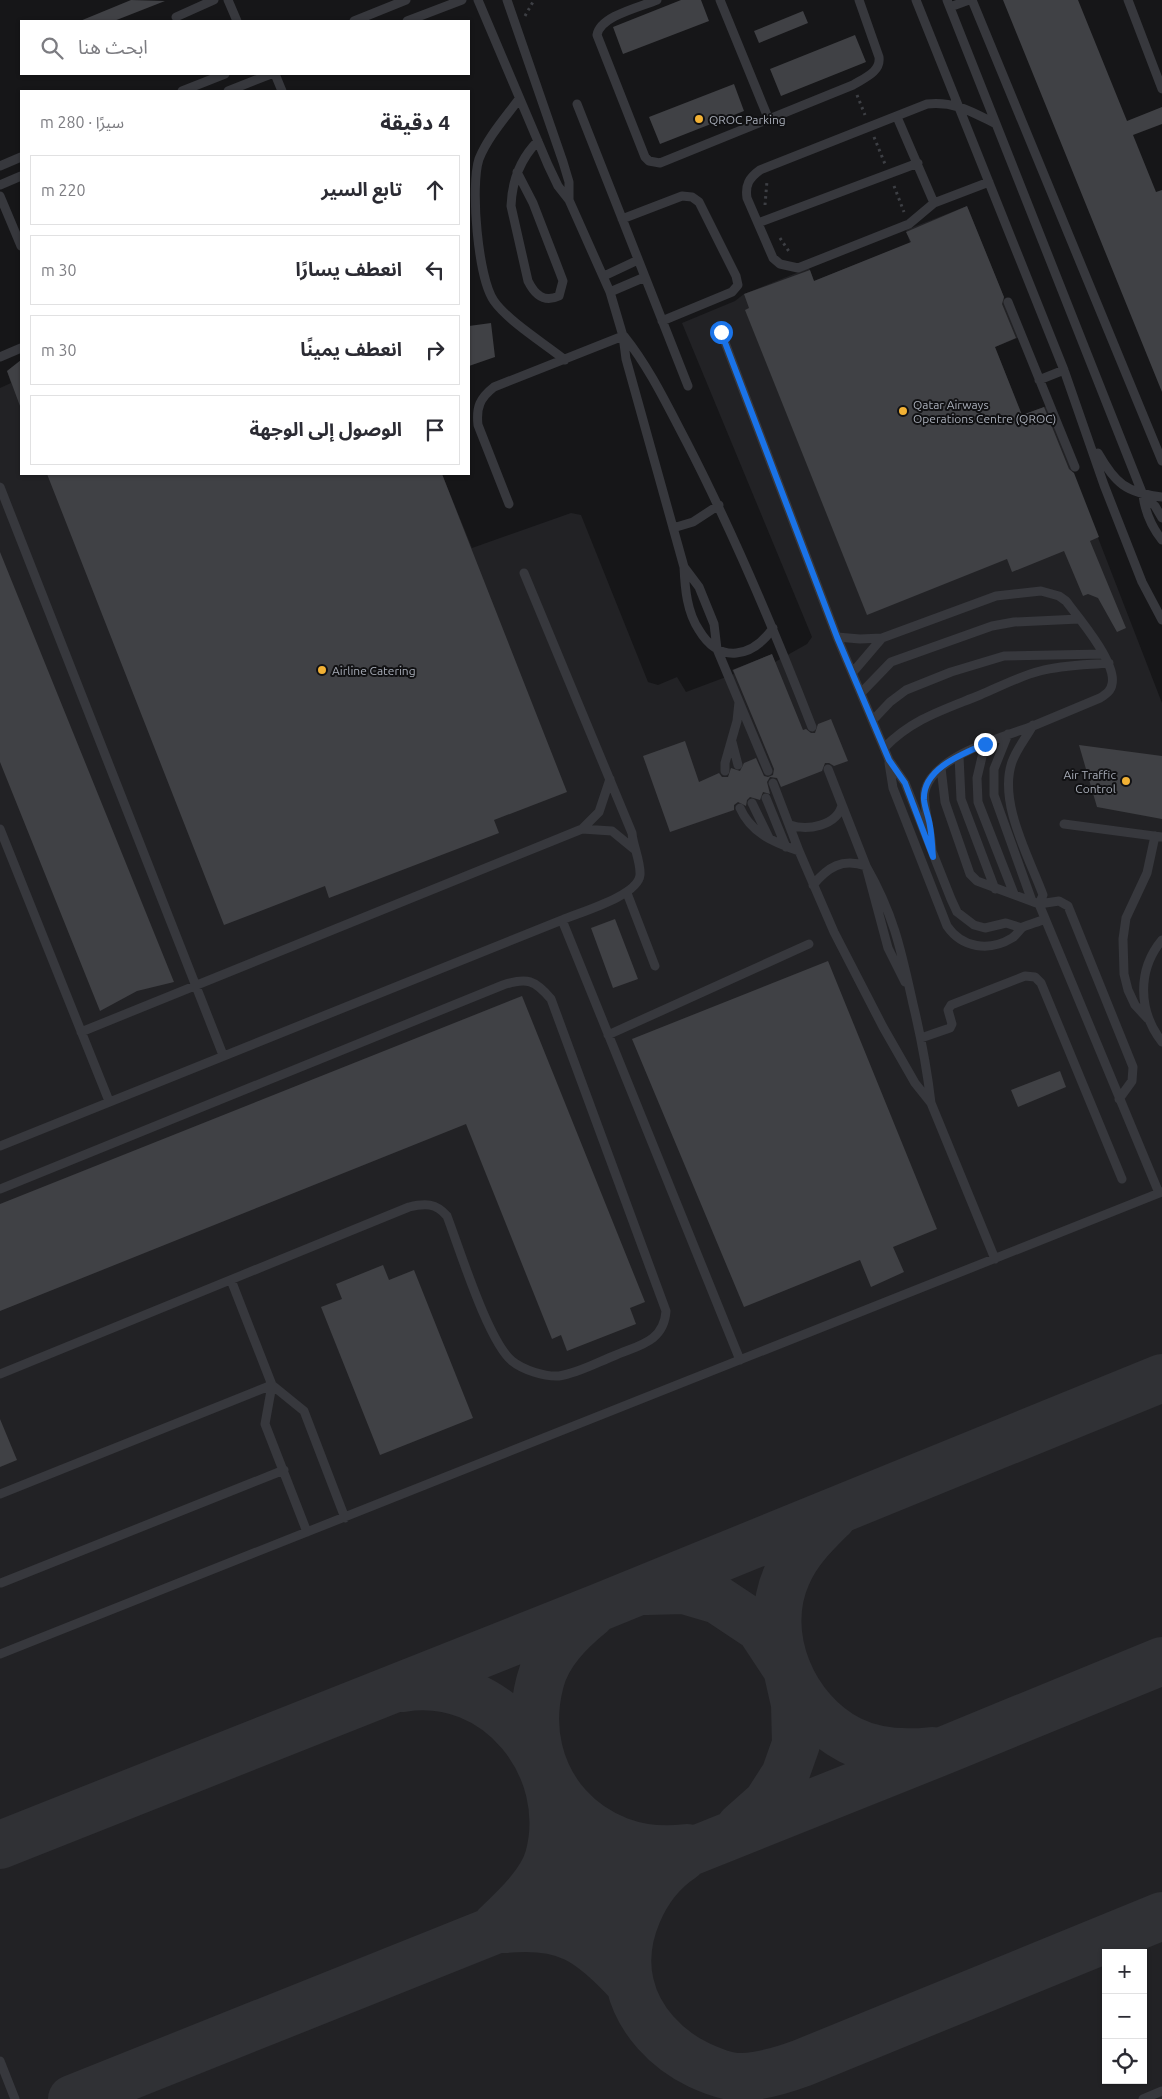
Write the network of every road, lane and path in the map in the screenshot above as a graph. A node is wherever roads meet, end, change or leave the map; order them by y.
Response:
1 (214, 0) edge
2 (228, 0) edge
3 (406, 0) edge
4 (462, 0) edge
5 (478, 0) edge
6 (507, 0) edge
7 (657, 0) edge
8 (720, 0) edge
9 (859, 0) edge
10 (916, 0) edge
11 (970, 0) edge
12 (1128, 0) edge
13 (949, 3) edge
14 (176, 17) dead end
15 (237, 20) edge
16 (356, 20) edge
17 (410, 20) edge
18 (222, 75) edge
19 (274, 75) edge
20 (260, 76) edge
21 (853, 85) junction
22 (1162, 89) edge
23 (185, 90) edge
24 (230, 90) edge
25 (281, 90) edge
26 (519, 99) junction
27 (577, 104) dead end
28 (959, 106) junction
29 (897, 117) junction
30 (770, 120) junction
31 (996, 124) junction
32 (870, 128) junction
33 (538, 141) junction
34 (20, 157) edge
35 (918, 164) junction
36 (0, 166) edge
37 (517, 172) junction
38 (889, 174) junction
39 (20, 176) edge
40 (989, 182) junction
41 (0, 185) edge
42 (0, 196) edge
43 (569, 200) junction
44 (934, 203) junction
45 (622, 219) junction
46 (758, 223) junction
47 (909, 224) junction
48 (20, 244) edge
49 (638, 260) junction
50 (604, 276) junction
51 (645, 277) junction
52 (610, 292) junction
53 (1008, 302) dead end
54 (662, 321) junction
55 (721, 332) dead end
56 (624, 336) junction
57 (20, 348) edge
58 (0, 357) edge
59 (565, 360) junction
60 (1064, 370) junction
61 (1039, 380) junction
62 (688, 386) dead end
63 (1087, 433) junction
64 (1162, 461) edge
65 (1075, 467) dead end
66 (0, 486) edge
67 (1143, 495) junction
68 (1162, 497) edge
69 (509, 504) dead end
70 (719, 505) junction
71 (1162, 518) edge
72 (673, 528) junction
73 (1162, 540) edge
74 (684, 567) junction
75 (524, 573) dead end
76 (1079, 619) junction
77 (1162, 620) edge
78 (773, 628) junction
79 (837, 637) junction
80 (882, 638) junction
81 (717, 649) junction
82 (1103, 654) junction
83 (1109, 663) junction
84 (853, 672) junction
85 (862, 692) junction
86 (739, 701) junction
87 (873, 720) junction
88 (1033, 725) junction
89 (812, 727) dead end
90 (1008, 734) junction
91 (732, 742) junction
92 (985, 744) junction
93 (884, 748) junction
94 (959, 756) junction
95 (889, 760) junction
96 (738, 766) dead end
97 (941, 768) junction
98 (828, 769) dead end
99 (725, 771) dead end
100 (768, 771) dead end
101 (610, 779) junction
102 (773, 783) dead end
103 (766, 798) dead end
104 (752, 803) dead end
105 (842, 805) junction
106 (740, 808) dead end
107 (1064, 824) dead end
108 (790, 825) junction
109 (0, 829) edge
110 (582, 829) junction
111 (1159, 837) edge
112 (769, 838) junction
113 (786, 847) junction
114 (634, 848) junction
115 (798, 852) junction
116 (933, 857) junction
117 (866, 866) junction
118 (812, 884) junction
119 (995, 889) junction
120 (627, 893) junction
121 (1014, 894) junction
122 (1036, 903) junction
123 (1045, 919) junction
124 (562, 920) junction
125 (1022, 928) junction
126 (1162, 940) edge
127 (809, 944) dead end
128 (655, 966) dead end
129 (194, 984) junction
130 (911, 994) junction
131 (1148, 1019) junction
132 (81, 1032) junction
133 (608, 1035) junction
134 (921, 1038) junction
135 (1162, 1042) edge
136 (223, 1055) junction
137 (1119, 1100) junction
138 (109, 1101) junction
139 (931, 1103) junction
140 (0, 1146) edge
141 (1122, 1179) dead end
142 (0, 1189) edge
143 (1161, 1192) edge
144 (995, 1259) junction
145 (230, 1280) junction
146 (740, 1360) junction
147 (0, 1374) edge
148 (272, 1385) junction
149 (284, 1470) junction
150 (0, 1494) edge
151 (345, 1518) junction
152 (307, 1532) junction
153 (0, 1584) edge
154 (0, 1654) edge
155 (0, 2060) edge
156 (1162, 2091) edge
157 (16, 2099) edge
158 (1143, 2099) edge

1 - 14 lane
2 - 15 lane
3 - 16 lane
4 - 17 lane
5 - 26 lane
6 - 43 lane
7 - 30 lane
8 - 30 lane
9 - 21 lane
10 - 28 lane
11 - 13 lane
11 - 64 lane
12 - 22 lane
13 - 31 lane
18 - 23 lane
19 - 25 lane
20 - 24 lane
21 - 30 lane
21 - 32 path
26 - 33 lane
26 - 59 lane
27 - 45 lane
28 - 29 lane
28 - 31 lane
28 - 40 lane
29 - 32 lane
29 - 35 lane
31 - 67 lane
32 - 38 path
32 - 46 lane
33 - 37 lane
33 - 43 lane
34 - 36 lane
35 - 38 lane
35 - 44 lane
37 - 37 lane
38 - 46 lane
38 - 47 path
39 - 41 lane
40 - 44 lane
40 - 60 lane
42 - 48 lane
43 - 50 lane
44 - 47 lane
45 - 49 lane
45 - 54 lane
46 - 47 lane
49 - 50 lane
49 - 51 lane
50 - 52 lane
51 - 52 lane
51 - 54 lane
52 - 56 lane
53 - 61 lane
54 - 62 lane
55 - 79 lane
56 - 59 lane
56 - 70 lane
56 - 72 lane
57 - 58 lane
59 - 69 lane
60 - 61 lane
60 - 63 lane
61 - 65 lane
63 - 67 lane
63 - 77 lane
66 - 129 lane
67 - 68 lane
67 - 71 lane
67 - 73 lane
70 - 72 lane
70 - 78 lane
72 - 74 lane
74 - 81 lane
74 - 81 lane
75 - 101 lane
76 - 80 lane
76 - 82 lane
76 - 85 lane
78 - 81 lane
78 - 89 lane
79 - 80 lane
79 - 84 lane
80 - 84 lane
81 - 86 lane
82 - 83 lane
82 - 87 lane
83 - 88 lane
83 - 93 lane
84 - 85 lane
85 - 87 lane
86 - 91 lane
86 - 100 lane
87 - 93 lane
88 - 90 lane
88 - 122 lane
90 - 92 lane
90 - 122 lane
91 - 96 lane
91 - 99 lane
92 - 94 lane
92 - 121 lane
93 - 95 lane
94 - 97 lane
94 - 119 lane
95 - 116 lane
95 - 125 lane
97 - 116 lane
97 - 119 lane
98 - 105 lane
101 - 110 lane
101 - 114 lane
102 - 108 lane
103 - 113 lane
104 - 112 lane
105 - 108 lane
105 - 117 lane
106 - 112 lane
107 - 111 lane
108 - 115 lane
109 - 132 lane
110 - 114 lane
110 - 129 lane
111 - 131 lane
112 - 113 lane
113 - 115 lane
114 - 120 lane
115 - 118 lane
116 - 125 lane
117 - 118 lane
117 - 130 lane
117 - 130 lane
118 - 139 lane
119 - 121 lane
120 - 124 lane
120 - 128 lane
121 - 122 lane
122 - 123 lane
122 - 137 lane
123 - 125 lane
123 - 137 lane
124 - 133 lane
124 - 136 lane
126 - 131 lane
127 - 133 lane
129 - 132 lane
129 - 136 lane
130 - 134 lane
131 - 135 lane
132 - 138 lane
133 - 146 lane
134 - 139 lane
134 - 141 lane
136 - 138 lane
137 - 143 lane
138 - 140 lane
139 - 144 lane
142 - 145 lane
143 - 144 lane
144 - 146 lane
145 - 147 lane
145 - 148 lane
146 - 151 lane
148 - 149 lane
148 - 150 lane
148 - 151 lane
149 - 152 lane
149 - 153 lane
151 - 152 lane
152 - 154 lane
155 - 157 lane
156 - 158 lane

